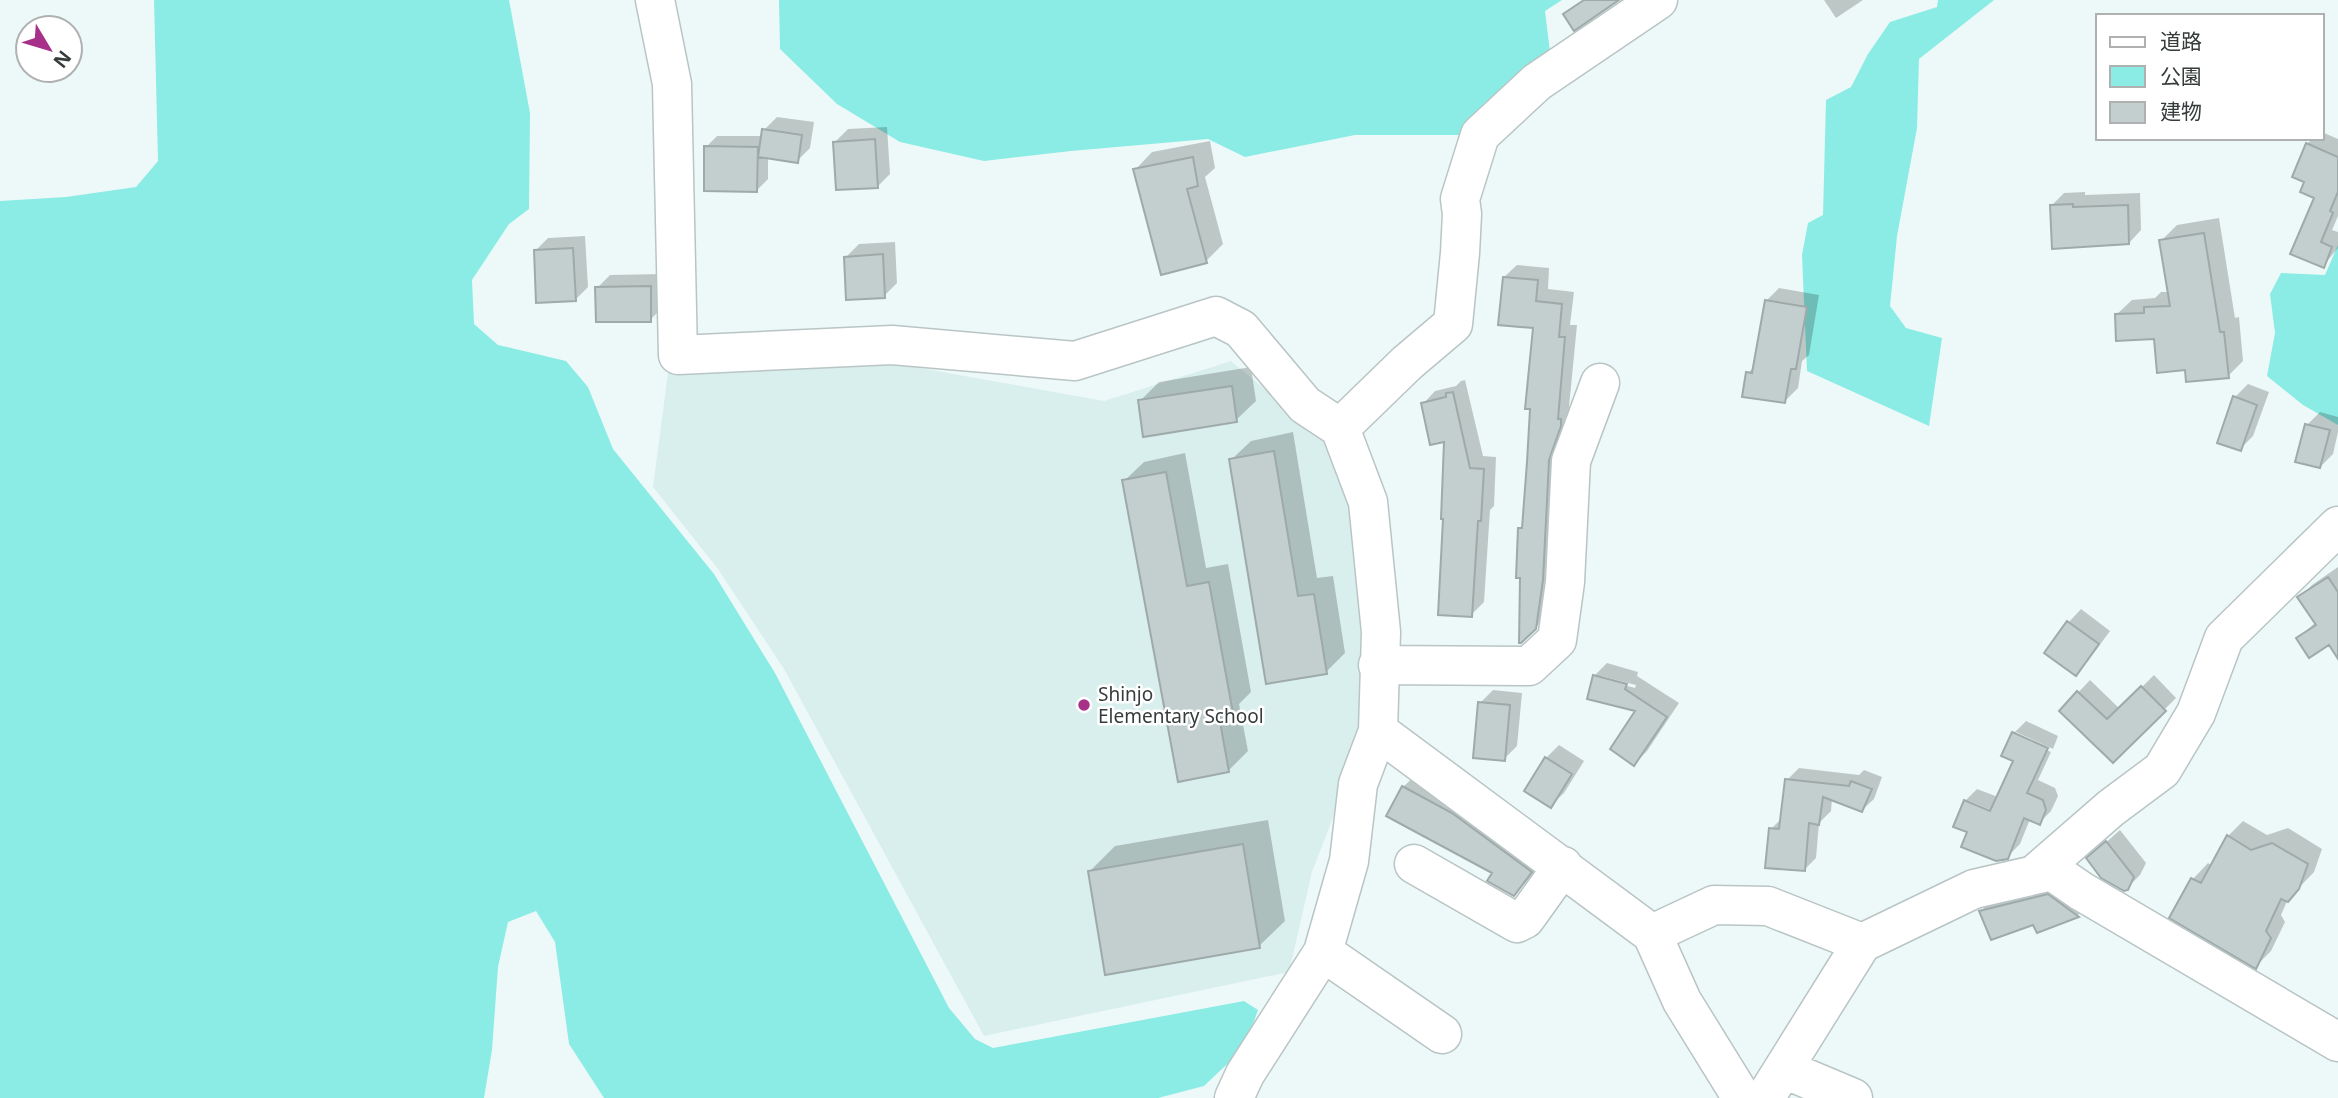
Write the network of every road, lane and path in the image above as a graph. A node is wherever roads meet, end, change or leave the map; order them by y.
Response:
1 (655, 0) edge
2 (1658, 0) edge
3 (1601, 383) dead end
4 (1340, 428) junction
5 (2338, 526) edge
6 (1378, 665) junction
7 (1378, 731) junction
8 (1414, 864) dead end
9 (1563, 866) junction
10 (2034, 875) junction
11 (1652, 934) junction
12 (1862, 943) junction
13 (1323, 952) junction
14 (1442, 1034) dead end
15 (2338, 1042) edge
16 (1774, 1084) edge
17 (1234, 1098) edge
18 (1742, 1098) edge
19 (1853, 1098) edge

1 - 4 street
2 - 4 street
3 - 6 street
4 - 6 street
5 - 10 street
6 - 7 street
7 - 9 street
7 - 13 street
8 - 9 street
9 - 11 street
10 - 12 street
10 - 15 street
11 - 12 street
11 - 18 street
12 - 16 street
13 - 14 street
13 - 17 street
16 - 19 street

